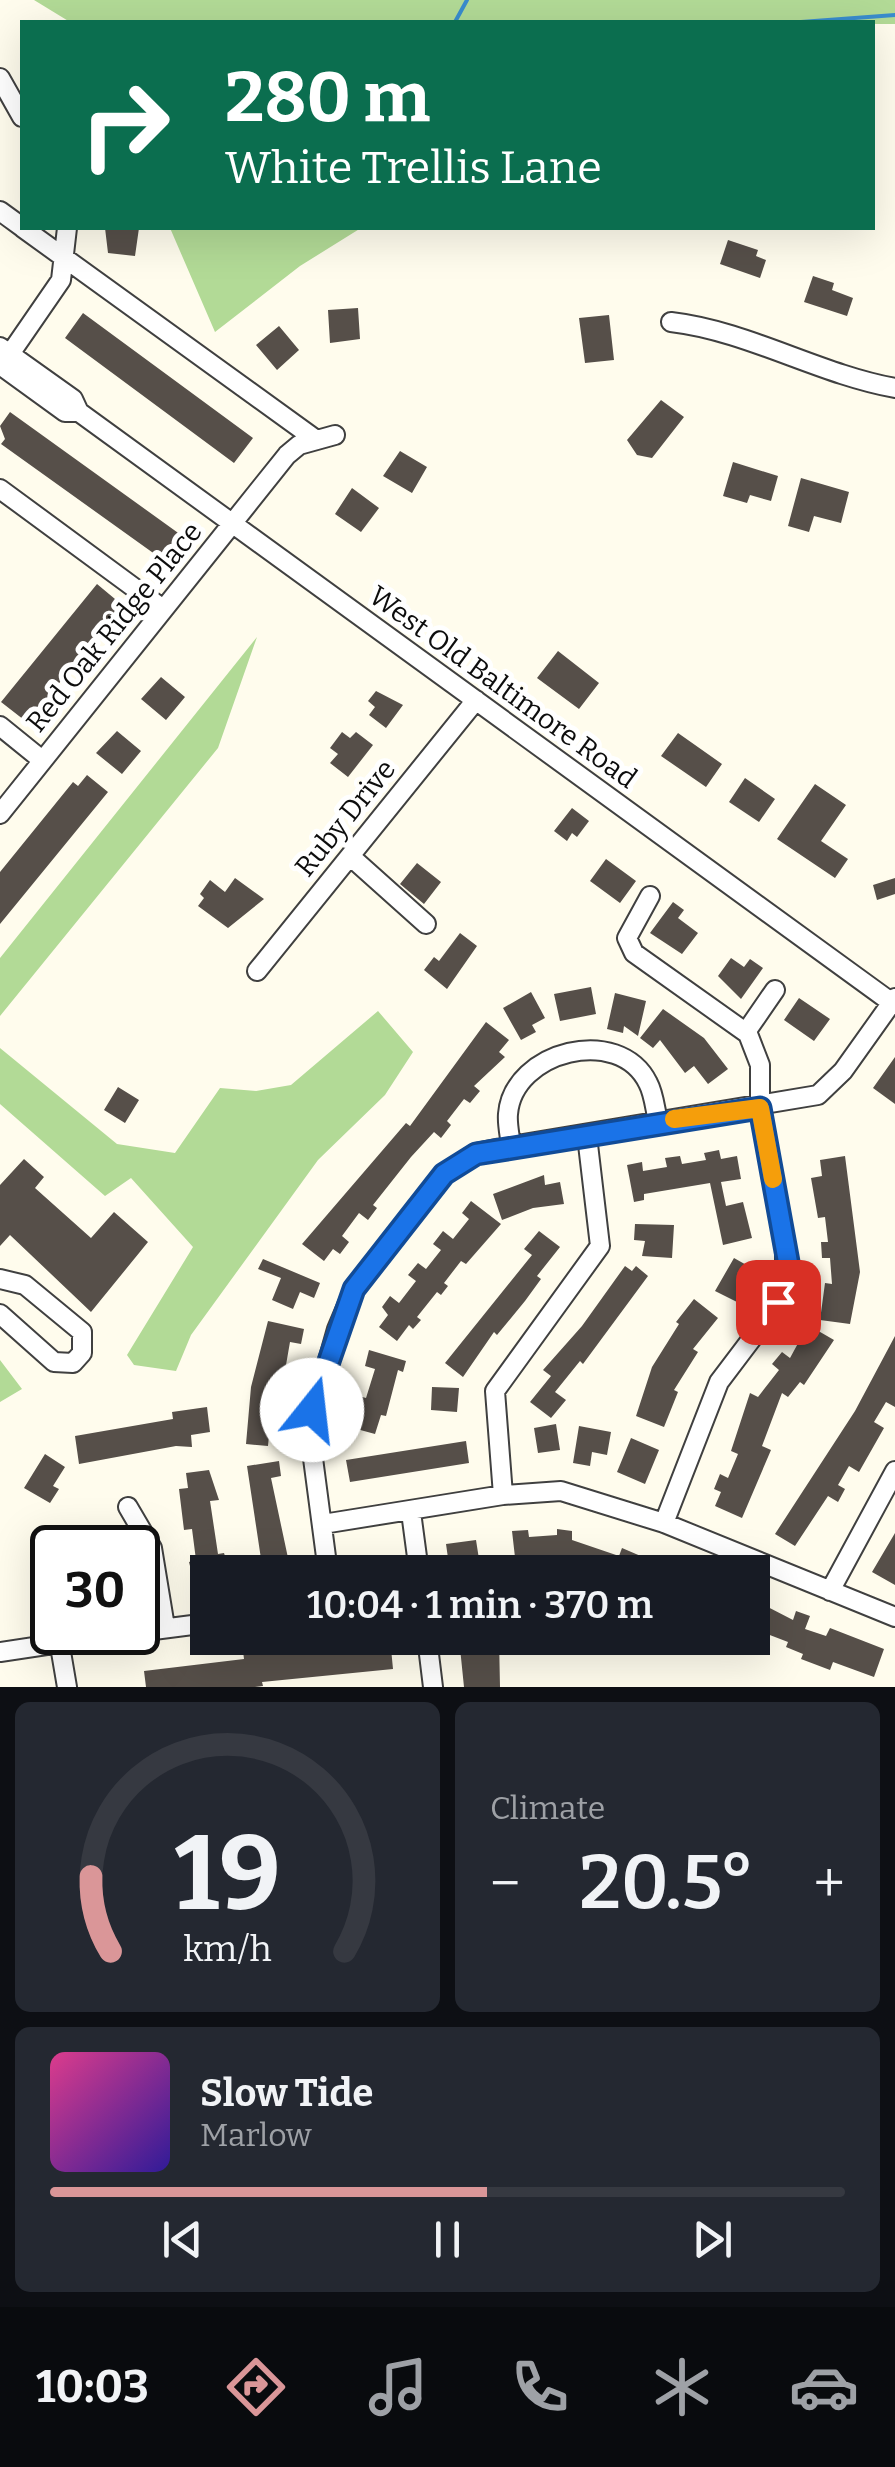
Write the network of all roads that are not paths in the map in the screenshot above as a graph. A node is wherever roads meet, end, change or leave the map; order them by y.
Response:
1 (0, 78) edge
2 (20, 113) edge
3 (27, 230) edge
4 (67, 230) edge
5 (66, 256) junction
6 (672, 322) dead end
7 (4, 355) edge
8 (895, 388) edge
9 (336, 435) dead end
10 (315, 439) junction
11 (0, 490) edge
12 (233, 523) junction
13 (163, 610) junction
14 (476, 700) junction
15 (0, 726) edge
16 (42, 760) junction
17 (0, 814) edge
18 (350, 856) junction
19 (650, 896) dead end
20 (426, 924) dead end
21 (257, 971) dead end
22 (776, 990) dead end
23 (894, 1002) edge
24 (746, 1032) junction
25 (760, 1108) junction
26 (658, 1121) junction
27 (587, 1136) junction
28 (512, 1146) junction
29 (0, 1280) edge
30 (0, 1314) edge
31 (895, 1471) edge
32 (503, 1495) junction
33 (128, 1507) dead end
34 (411, 1512) junction
35 (664, 1523) junction
36 (322, 1524) junction
37 (326, 1555) edge
38 (417, 1555) edge
39 (830, 1590) junction
40 (895, 1617) edge
41 (190, 1625) edge
42 (165, 1627) junction
43 (160, 1628) edge
44 (30, 1649) edge
45 (0, 1652) edge
46 (62, 1655) edge
47 (429, 1655) edge
48 (67, 1687) edge
49 (433, 1687) edge

1 - 2 street
3 - 5 street
4 - 5 street
5 - 7 street
5 - 10 street
6 - 8 street
7 - 12 street, West Old Baltimore Road
9 - 10 street
10 - 12 street, Red Oak Ridge Place
11 - 13 street
12 - 13 street, Red Oak Ridge Place
12 - 14 street, West Old Baltimore Road
13 - 16 street, Red Oak Ridge Place
14 - 18 street, Ruby Drive
14 - 23 street, West Old Baltimore Road
15 - 16 street
16 - 17 street, Red Oak Ridge Place
18 - 20 street
18 - 21 street, Ruby Drive
19 - 24 street
22 - 24 street
23 - 25 street
24 - 25 street
25 - 26 street
25 - 35 street
26 - 27 street
26 - 28 street
27 - 28 street
27 - 32 street
28 - 36 street
29 - 30 street
31 - 39 street
32 - 34 street
32 - 35 street
33 - 42 street
34 - 36 street
34 - 38 street
35 - 39 street
36 - 37 street
39 - 40 street
41 - 42 street
42 - 43 street
44 - 45 street
46 - 48 street
47 - 49 street

